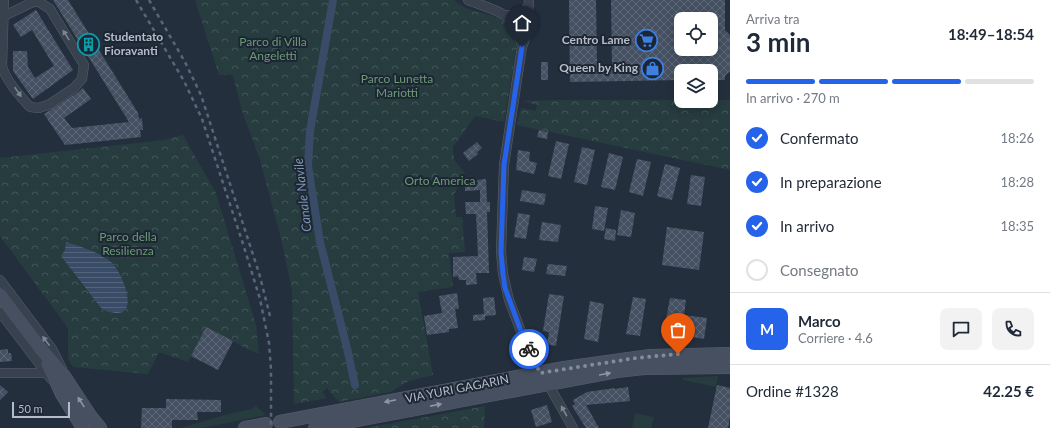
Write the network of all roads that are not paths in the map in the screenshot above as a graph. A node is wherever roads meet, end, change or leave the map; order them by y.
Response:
1 (468, 0) edge
2 (3, 2) edge
3 (529, 2) edge
4 (505, 15) junction
5 (4, 16) junction
6 (522, 47) junction
7 (0, 280) edge
8 (0, 295) edge
9 (0, 312) edge
10 (730, 354) edge
11 (39, 355) junction
12 (730, 367) edge
13 (0, 373) edge
14 (26, 373) junction
15 (46, 373) junction
16 (540, 373) junction
17 (64, 376) junction
18 (548, 384) junction
19 (62, 394) junction
20 (280, 422) dead end
21 (266, 424) dead end
22 (83, 428) edge
23 (100, 428) edge
24 (245, 428) edge
25 (315, 428) edge
26 (573, 428) edge

1 - 4 street
2 - 5 street
3 - 4 street
3 - 6 street
4 - 6 street
5 -> 5 street
6 - 16 street
17 -> 7 street
8 - 11 main road
9 - 11 street
10 - 16 main road, VIA YURI GAGARIN
11 - 14 street
11 - 15 street
11 - 17 main road
11 - 19 main road
18 -> 12 main road, VIA YURI GAGARIN
13 - 14 street
14 - 15 street
15 - 19 street
16 - 18 street
16 -> 20 main road, VIA YURI GAGARIN
23 -> 17 main road
25 -> 18 main road, VIA YURI GAGARIN
26 -> 18 street
19 - 22 main road
21 - 24 main road

